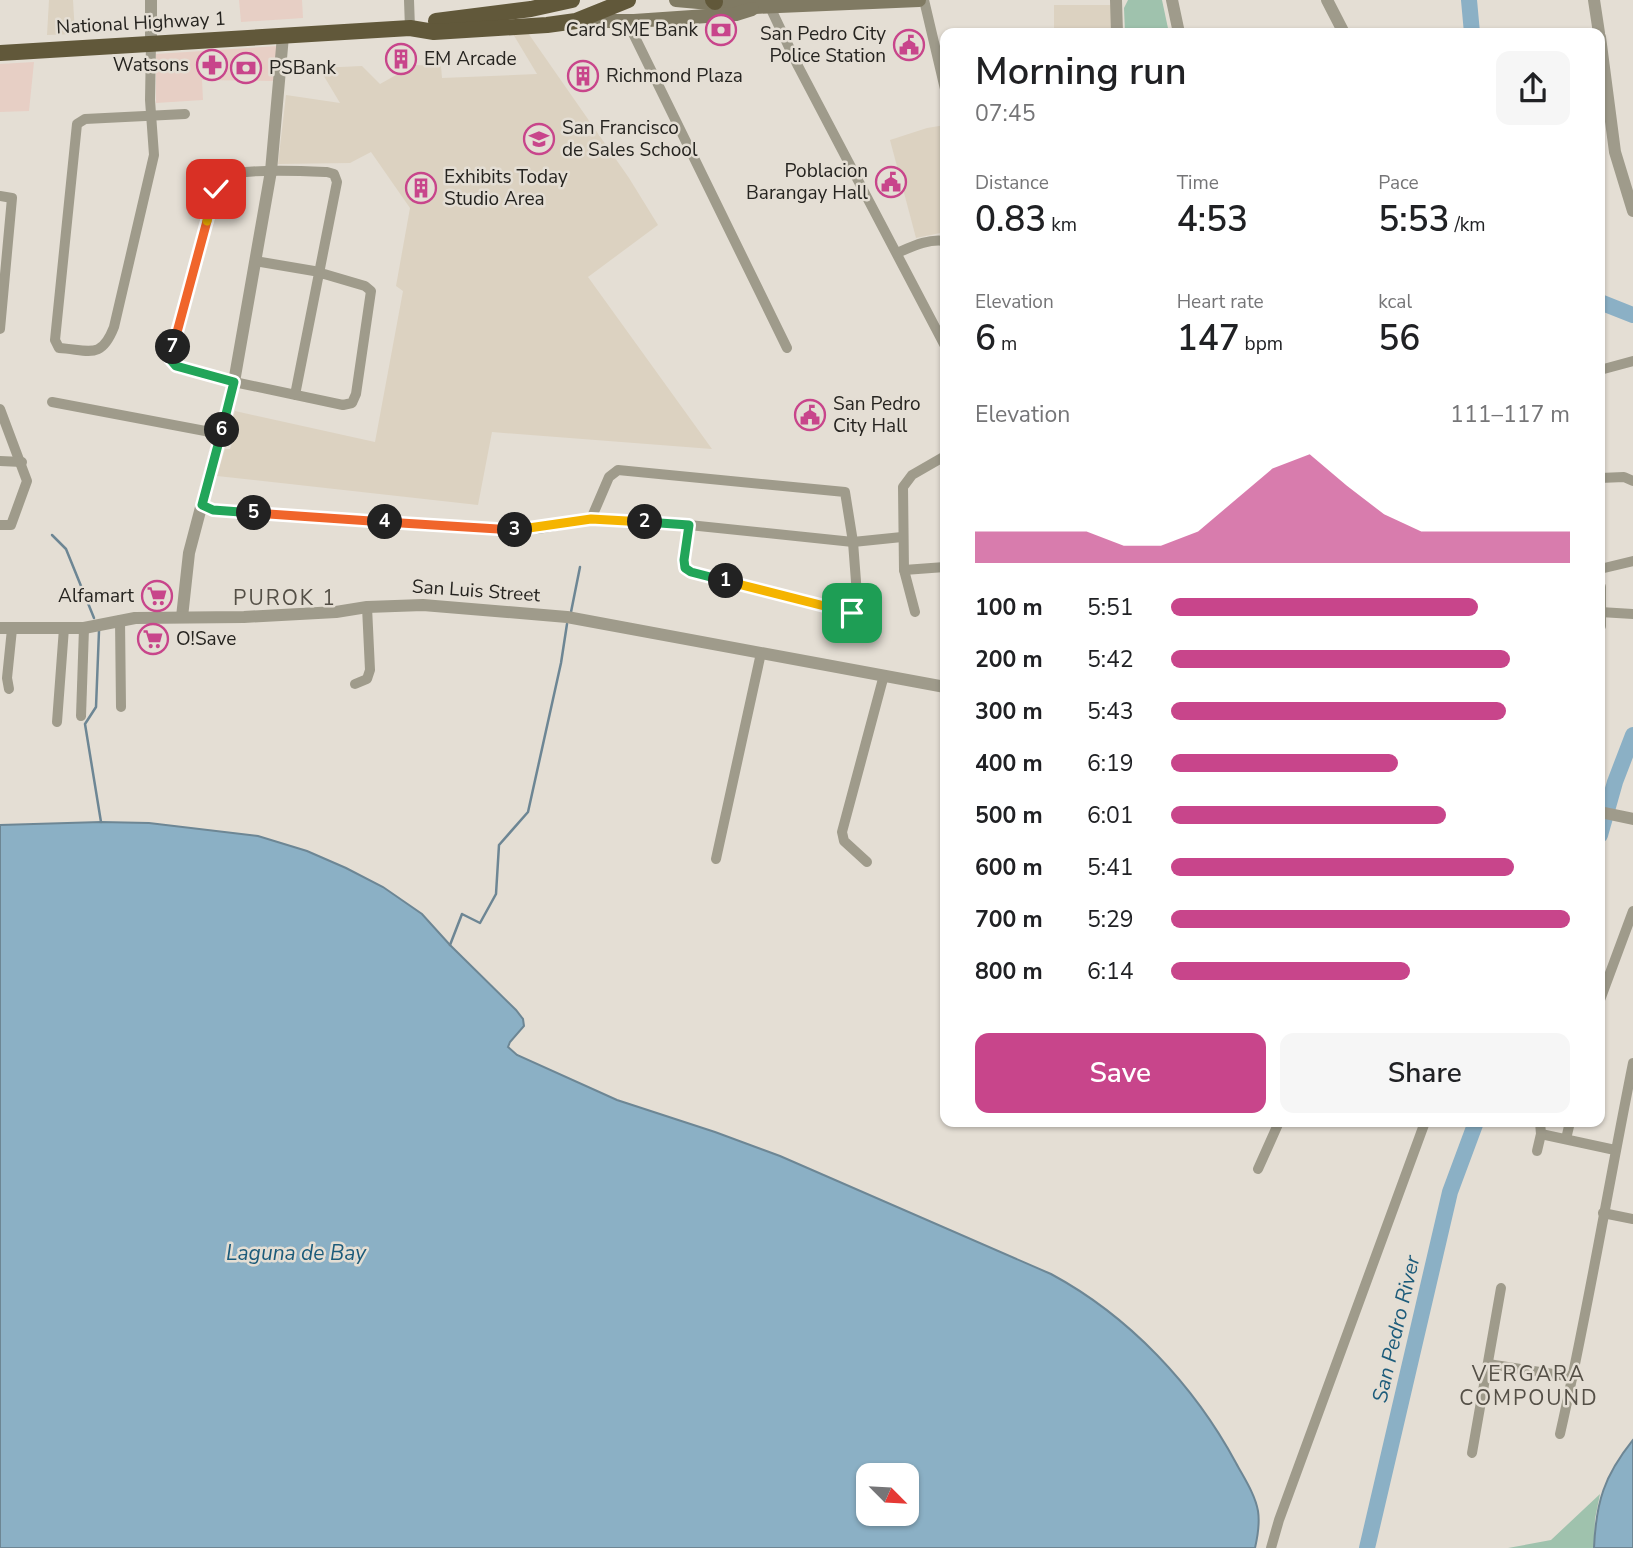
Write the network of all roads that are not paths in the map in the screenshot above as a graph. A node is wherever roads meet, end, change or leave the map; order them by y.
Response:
1 (150, 0) edge
2 (409, 0) edge
3 (572, 0) edge
4 (628, 0) edge
5 (676, 0) edge
6 (921, 0) edge
7 (1116, 0) edge
8 (1172, 0) edge
9 (1327, 0) edge
10 (1594, 0) edge
11 (714, 1) edge
12 (763, 7) junction
13 (576, 21) junction
14 (627, 21) junction
15 (411, 28) junction
16 (1117, 28) edge
17 (1178, 28) edge
18 (1341, 28) edge
19 (1598, 28) edge
20 (283, 36) junction
21 (151, 43) junction
22 (0, 53) edge
23 (940, 70) edge
24 (1605, 79) edge
25 (185, 114) dead end
26 (152, 116) junction
27 (271, 171) junction
28 (0, 196) edge
29 (1633, 211) edge
30 (940, 240) edge
31 (897, 253) junction
32 (256, 261) junction
33 (319, 273) junction
34 (0, 329) edge
35 (940, 336) edge
36 (787, 348) dead end
37 (1633, 360) edge
38 (1605, 368) edge
39 (234, 382) junction
40 (295, 395) junction
41 (52, 402) dead end
42 (0, 409) edge
43 (221, 434) junction
44 (940, 459) edge
45 (0, 461) edge
46 (22, 463) junction
47 (1605, 478) edge
48 (1633, 481) edge
49 (202, 505) junction
50 (591, 519) junction
51 (0, 524) edge
52 (689, 525) junction
53 (902, 537) junction
54 (853, 542) junction
55 (1633, 561) edge
56 (940, 566) edge
57 (1605, 568) edge
58 (904, 570) junction
59 (367, 607) junction
60 (915, 612) dead end
61 (1605, 612) edge
62 (1633, 614) edge
63 (182, 617) junction
64 (120, 621) junction
65 (64, 628) junction
66 (84, 628) junction
67 (6, 629) edge
68 (761, 653) junction
69 (884, 675) junction
70 (355, 684) dead end
71 (940, 686) edge
72 (9, 689) dead end
73 (121, 706) dead end
74 (81, 716) dead end
75 (57, 722) dead end
76 (1605, 813) edge
77 (1630, 818) edge
78 (716, 859) dead end
79 (867, 862) dead end
80 (1633, 911) edge
81 (1605, 987) edge
82 (1633, 1063) edge
83 (1277, 1127) edge
84 (1423, 1127) edge
85 (1540, 1127) edge
86 (1569, 1127) edge
87 (1541, 1134) junction
88 (1566, 1139) junction
89 (1615, 1150) junction
90 (1537, 1151) dead end
91 (1258, 1169) dead end
92 (1603, 1213) junction
93 (1633, 1219) edge
94 (1501, 1288) dead end
95 (1488, 1364) junction
96 (1573, 1377) junction
97 (1560, 1434) dead end
98 (1472, 1453) dead end
99 (1271, 1548) edge

1 - 21 street
2 - 15 street
3 - 15 highway, National Highway 1
4 - 13 highway, National Highway 1
5 - 11 main road
6 - 12 main road
6 - 23 street
7 - 16 street
8 - 17 street
9 - 18 street
10 - 19 street
11 - 12 main road
12 - 14 main road
12 - 31 street
13 - 14 main road
13 - 15 highway, National Highway 1
14 - 36 street
15 - 20 highway, National Highway 1
20 - 21 highway, National Highway 1
20 - 27 street
21 - 22 highway, National Highway 1
21 - 26 street
24 - 29 street
25 - 26 street
26 - 26 street
27 - 32 street
27 - 33 street
27 - 39 street
28 - 34 street
30 - 31 street
31 - 35 street
32 - 33 street
32 - 39 street
33 - 40 street
33 - 40 street
37 - 38 street
39 - 40 street
39 - 43 street
41 - 43 street
42 - 46 street
43 - 49 street
44 - 53 street
45 - 46 street
46 - 51 street
47 - 48 street
49 - 50 street
49 - 63 street
50 - 52 street
50 - 54 street
52 - 54 street
52 - 54 street
53 - 54 street
53 - 58 street
55 - 57 street
56 - 58 street
58 - 60 street
59 - 63 street, San Luis Street
59 - 68 street, San Luis Street
59 - 70 street
61 - 62 street
63 - 64 street, San Luis Street
64 - 66 street, San Luis Street
64 - 73 street
65 - 66 street, San Luis Street
65 - 67 street, San Luis Street
65 - 75 street
66 - 74 street
67 - 72 street
68 - 69 street, San Luis Street
68 - 78 street
69 - 71 street, San Luis Street
69 - 79 street
76 - 77 street
80 - 81 street
82 - 89 street
83 - 91 street
84 - 99 street
85 - 87 street
86 - 88 street
87 - 88 street
87 - 90 street
88 - 89 street
89 - 92 street
92 - 93 street
92 - 96 street
94 - 95 street
95 - 96 street
95 - 98 street
96 - 97 street

